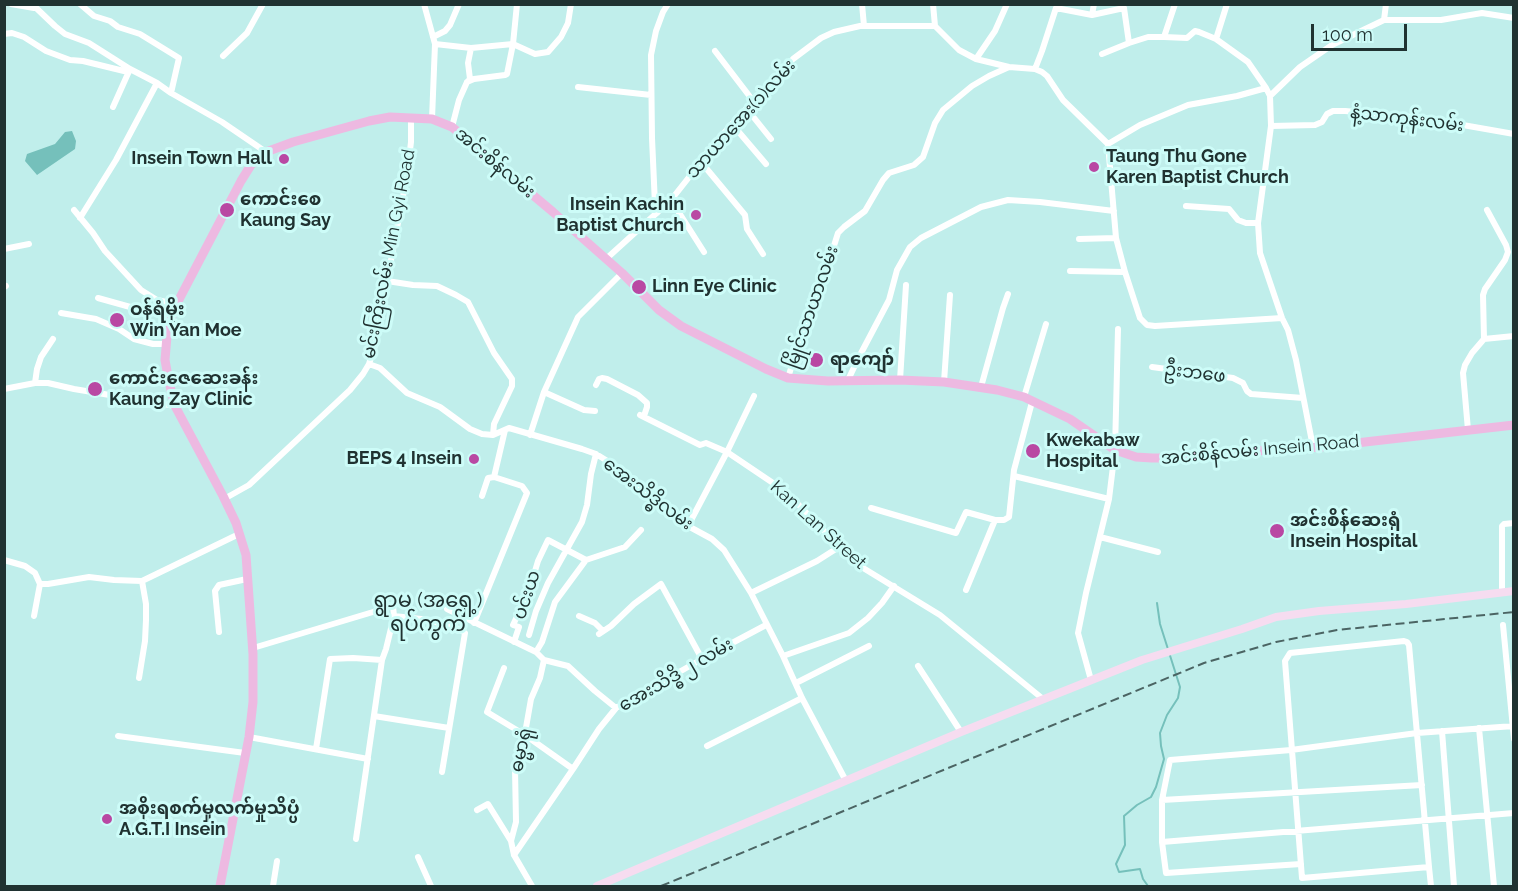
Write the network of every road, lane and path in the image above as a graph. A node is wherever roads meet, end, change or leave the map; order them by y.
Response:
1 (11, 4) edge
2 (80, 4) edge
3 (263, 4) edge
4 (424, 4) edge
5 (459, 4) edge
6 (517, 4) edge
7 (572, 4) edge
8 (668, 4) edge
9 (862, 4) edge
10 (933, 4) edge
11 (1007, 4) edge
12 (1094, 4) edge
13 (1175, 4) edge
14 (1227, 4) edge
15 (1386, 4) edge
16 (34, 6) edge
17 (1056, 6) edge
18 (1092, 15) junction
19 (1514, 18) edge
20 (1384, 20) junction
21 (864, 26) junction
22 (935, 26) junction
23 (4, 34) edge
24 (1164, 37) junction
25 (1216, 39) junction
26 (434, 41) junction
27 (1129, 43) junction
28 (513, 44) junction
29 (471, 48) junction
30 (715, 51) dead end
31 (1102, 54) dead end
32 (223, 56) dead end
33 (976, 59) junction
34 (1009, 68) junction
35 (1035, 69) junction
36 (129, 71) junction
37 (467, 82) junction
38 (157, 83) junction
39 (578, 87) dead end
40 (1266, 88) junction
41 (171, 93) junction
42 (651, 95) junction
43 (1270, 96) junction
44 (754, 102) junction
45 (113, 107) dead end
46 (747, 109) junction
47 (411, 118) junction
48 (432, 119) junction
49 (732, 124) junction
50 (1270, 126) junction
51 (452, 127) junction
52 (1514, 134) edge
53 (771, 139) dead end
54 (1108, 144) junction
55 (266, 152) junction
56 (701, 162) junction
57 (766, 164) dead end
58 (671, 200) junction
59 (1186, 206) dead end
60 (74, 210) dead end
61 (1487, 210) dead end
62 (1114, 211) junction
63 (657, 213) junction
64 (80, 218) junction
65 (1257, 223) junction
66 (570, 227) joint
67 (1116, 238) junction
68 (1079, 239) dead end
69 (28, 244) dead end
70 (4, 249) edge
71 (704, 252) dead end
72 (763, 254) dead end
73 (606, 259) junction
74 (1070, 271) dead end
75 (1125, 272) junction
76 (622, 273) junction
77 (387, 281) junction
78 (906, 285) dead end
79 (1008, 294) dead end
80 (950, 295) dead end
81 (98, 298) dead end
82 (176, 304) junction
83 (61, 313) dead end
84 (171, 316) junction
85 (1282, 318) junction
86 (1046, 324) dead end
87 (1119, 329) dead end
88 (1514, 336) edge
89 (53, 339) dead end
90 (1484, 339) junction
91 (166, 344) junction
92 (369, 364) junction
93 (1152, 367) dead end
94 (788, 378) junction
95 (848, 380) junction
96 (900, 380) junction
97 (944, 382) junction
98 (35, 383) junction
99 (596, 385) dead end
100 (981, 387) junction
101 (4, 388) edge
102 (544, 392) junction
103 (753, 396) dead end
104 (1303, 398) junction
105 (1028, 399) junction
106 (175, 406) junction
107 (595, 411) dead end
108 (1514, 426) edge
109 (505, 430) junction
110 (1468, 430) junction
111 (493, 435) junction
112 (530, 435) junction
113 (1313, 447) junction
114 (1115, 450) junction
115 (727, 452) junction
116 (596, 454) junction
117 (1014, 476) junction
118 (494, 477) junction
119 (482, 496) dead end
120 (224, 499) junction
121 (1109, 499) junction
122 (871, 508) dead end
123 (995, 520) junction
124 (1514, 523) edge
125 (688, 526) junction
126 (641, 530) dead end
127 (239, 534) junction
128 (1100, 537) junction
129 (839, 547) junction
130 (566, 550) junction
131 (1158, 552) dead end
132 (4, 560) edge
133 (586, 560) junction
134 (248, 579) junction
135 (142, 581) junction
136 (40, 584) junction
137 (894, 586) junction
138 (966, 590) dead end
139 (1514, 591) edge
140 (1502, 593) junction
141 (751, 594) junction
142 (447, 609) dead end
143 (34, 616) dead end
144 (394, 616) junction
145 (579, 616) dead end
146 (474, 623) junction
147 (766, 625) junction
148 (1503, 625) dead end
149 (219, 632) dead end
150 (529, 635) dead end
151 (514, 642) junction
152 (869, 646) dead end
153 (253, 648) junction
154 (536, 652) junction
155 (783, 656) junction
156 (702, 659) junction
157 (381, 660) junction
158 (544, 660) junction
159 (918, 666) dead end
160 (504, 668) dead end
161 (139, 678) dead end
162 (1091, 680) junction
163 (796, 683) junction
164 (802, 698) junction
165 (1043, 699) junction
166 (616, 708) junction
167 (374, 716) junction
168 (1513, 726) edge
169 (449, 728) junction
170 (1479, 728) junction
171 (1442, 731) junction
172 (961, 732) junction
173 (1417, 733) junction
174 (525, 735) junction
175 (118, 736) dead end
176 (249, 737) junction
177 (1514, 739) edge
178 (707, 746) dead end
179 (316, 749) junction
180 (1291, 750) junction
181 (245, 753) junction
182 (368, 759) junction
183 (573, 769) junction
184 (442, 772) dead end
185 (846, 781) junction
186 (1422, 784) junction
187 (1294, 792) junction
188 (1162, 800) junction
189 (477, 810) dead end
190 (1514, 813) edge
191 (1487, 816) junction
192 (1449, 819) junction
193 (1425, 821) junction
194 (1298, 831) junction
195 (356, 839) dead end
196 (510, 841) junction
197 (1162, 842) junction
198 (513, 855) junction
199 (418, 858) dead end
200 (277, 861) dead end
201 (1300, 864) junction
202 (1429, 867) junction
203 (220, 886) edge
204 (273, 886) edge
205 (431, 886) edge
206 (531, 886) edge
207 (597, 886) edge
208 (1431, 886) edge
209 (1455, 886) edge
210 (1494, 886) edge

1 - 16 street
2 - 41 street
3 - 32 street
4 - 26 street
5 - 26 street
6 - 28 street
7 - 28 street
8 - 42 street
9 - 21 street
10 - 22 street
11 - 33 street
12 - 18 street
13 - 24 street
14 - 25 street
15 - 20 street
16 - 36 street
17 - 18 street
17 - 35 street
18 - 27 street
19 - 20 street
20 - 43 street
21 - 22 street, သာယာအေး(၁)လမ်း
21 - 44 street, သာယာအေး(၁)လမ်း
22 - 33 street
23 - 36 street
24 - 25 street
24 - 27 street
25 - 40 street
26 - 29 street
26 - 48 street
27 - 31 street
28 - 29 street
28 - 37 street
29 - 37 street
30 - 44 street
33 - 34 street
34 - 35 street
34 - 94 street, မြိုင်သာယာလမ်း
35 - 54 street
36 - 38 street
36 - 45 street
37 - 51 street
38 - 41 street
38 - 64 street
39 - 42 street
40 - 43 street
40 - 54 street
41 - 55 street
42 - 63 street
43 - 50 street
44 - 46 street, သာယာအေး(၁)လမ်း
46 - 49 street, သာယာအေး(၁)လမ်း
46 - 53 street
47 - 48 main road, အင်းစိန်လမ်း
47 - 55 main road
47 - 77 street, မင်းကြီးလမ်း Min Gyi Road
48 - 51 main road, အင်းစိန်လမ်း
49 - 56 street, သာယာအေး(၁)လမ်း
49 - 57 street
50 - 52 street, နံ့သာကုန်းလမ်း
50 - 65 street
51 - 66 main road, အင်းစိန်လမ်း
54 - 62 street
55 - 82 main road
56 - 58 street, သာယာအေး(၁)လမ်း
56 - 72 street
58 - 63 street, သာယာအေး(၁)လမ်း
58 - 71 street
59 - 65 street
60 - 64 street
61 - 90 street
62 - 67 street
62 - 95 street
63 - 73 street, သာယာအေး(၁)လမ်း
64 - 82 street
65 - 85 street
66 - 73 main road, အင်းစိန်လမ်း Insein Road
67 - 68 street
67 - 75 street
69 - 70 street
73 - 76 main road, အင်းစိန်လမ်း Insein Road
74 - 75 street
75 - 85 street
76 - 94 main road, အင်းစိန်လမ်း Insein Road
76 - 102 street
77 - 92 street, မင်းကြီးလမ်း Min Gyi Road
77 - 111 street
78 - 96 street
79 - 100 street
80 - 97 street
81 - 84 street
82 - 84 main road
83 - 91 street
84 - 91 main road
85 - 104 street
86 - 105 street
87 - 114 street
88 - 90 street
89 - 98 street
90 - 110 street
91 - 106 main road
92 - 111 street
92 - 120 street, မင်းကြီးလမ်း Min Gyi Road
93 - 104 street, ဦးဘဖေ
94 - 95 main road, အင်းစိန်လမ်း Insein Road
95 - 96 main road, အင်းစိန်လမ်း Insein Road
96 - 97 main road, အင်းစိန်လမ်း Insein Road
97 - 100 main road, အင်းစိန်လမ်း Insein Road
98 - 101 street
98 - 106 street
99 - 115 street, Kan Lan Street
100 - 105 main road, အင်းစိန်လမ်း Insein Road
102 - 107 street
102 - 112 street
103 - 115 street
104 - 113 street
105 - 114 main road, အင်းစိန်လမ်း Insein Road
105 - 117 street
106 - 120 main road
108 - 110 main road, အင်းစိန်လမ်း Insein Road
109 - 111 street
109 - 112 street, အေးသိဒ္ဓိလမ်း
109 - 118 street
110 - 113 main road, အင်းစိန်လမ်း Insein Road
112 - 116 street, အေးသိဒ္ဓိလမ်း
113 - 114 main road, အင်းစိန်လမ်း Insein Road
114 - 121 street
115 - 125 street
115 - 129 street, Kan Lan Street
116 - 125 street, အေးသိဒ္ဓိလမ်း
116 - 130 street
117 - 121 street
117 - 123 street
118 - 119 street
118 - 146 street
120 - 127 main road
121 - 128 street
122 - 123 street
123 - 138 street
124 - 140 street
125 - 141 street, အေးသိဒ္ဓိလမ်း
126 - 133 street
127 - 134 main road
127 - 135 street
128 - 131 street
128 - 162 street
129 - 137 street, Kan Lan Street
129 - 141 street
130 - 133 street
130 - 150 street
130 - 151 street, ပင်းယ
132 - 136 street
133 - 154 street
134 - 149 street
134 - 153 main road
135 - 136 street
135 - 161 street
136 - 143 street
137 - 155 street
137 - 165 street, Kan Lan Street
139 - 140 main road
140 - 162 main road
141 - 147 street, အေးသိဒ္ဓိလမ်း
142 - 146 street
144 - 153 street
144 - 157 street
144 - 169 street
145 - 156 street
146 - 151 street
147 - 155 street, အေးသိဒ္ဓိလမ်း
147 - 156 street, အေးသိဒ္ဓိ ၂ လမ်း
148 - 168 street
151 - 154 street
152 - 163 street
153 - 176 main road
154 - 158 street
155 - 163 street, အေးသိဒ္ဓိလမ်း
156 - 166 street, အေးသိဒ္ဓိ ၂ လမ်း
157 - 167 street
157 - 179 street
158 - 166 street
158 - 174 street, ဓမ္မာရုံ
159 - 172 street
160 - 174 street
162 - 165 main road
163 - 164 street, အေးသိဒ္ဓိလမ်း
164 - 178 street
164 - 185 street, အေးသိဒ္ဓိလမ်း
165 - 172 main road
166 - 183 street, အေးသိဒ္ဓိ ၂ လမ်း
167 - 169 street
167 - 182 street
168 - 170 street
168 - 177 street
169 - 184 street
170 - 171 street
170 - 191 street
171 - 173 street
171 - 192 street
172 - 185 main road
173 - 180 street
173 - 180 street
173 - 186 street
174 - 183 street
174 - 196 street, ဓမ္မာရုံ
175 - 181 street
176 - 179 street
176 - 181 main road
179 - 182 street
180 - 187 street
180 - 188 street
181 - 203 main road
182 - 195 street
183 - 198 street, အေးသိဒ္ဓိ ၂ လမ်း
185 - 207 main road
186 - 187 street
186 - 193 street
187 - 188 street
187 - 194 street
188 - 197 street
189 - 196 street
190 - 191 street
191 - 192 street
191 - 210 street
192 - 193 street
192 - 209 street
193 - 194 street
193 - 202 street
194 - 197 street
194 - 201 street
196 - 198 street
197 - 201 street
198 - 206 street
199 - 205 street
200 - 204 street
201 - 202 street
202 - 208 street

